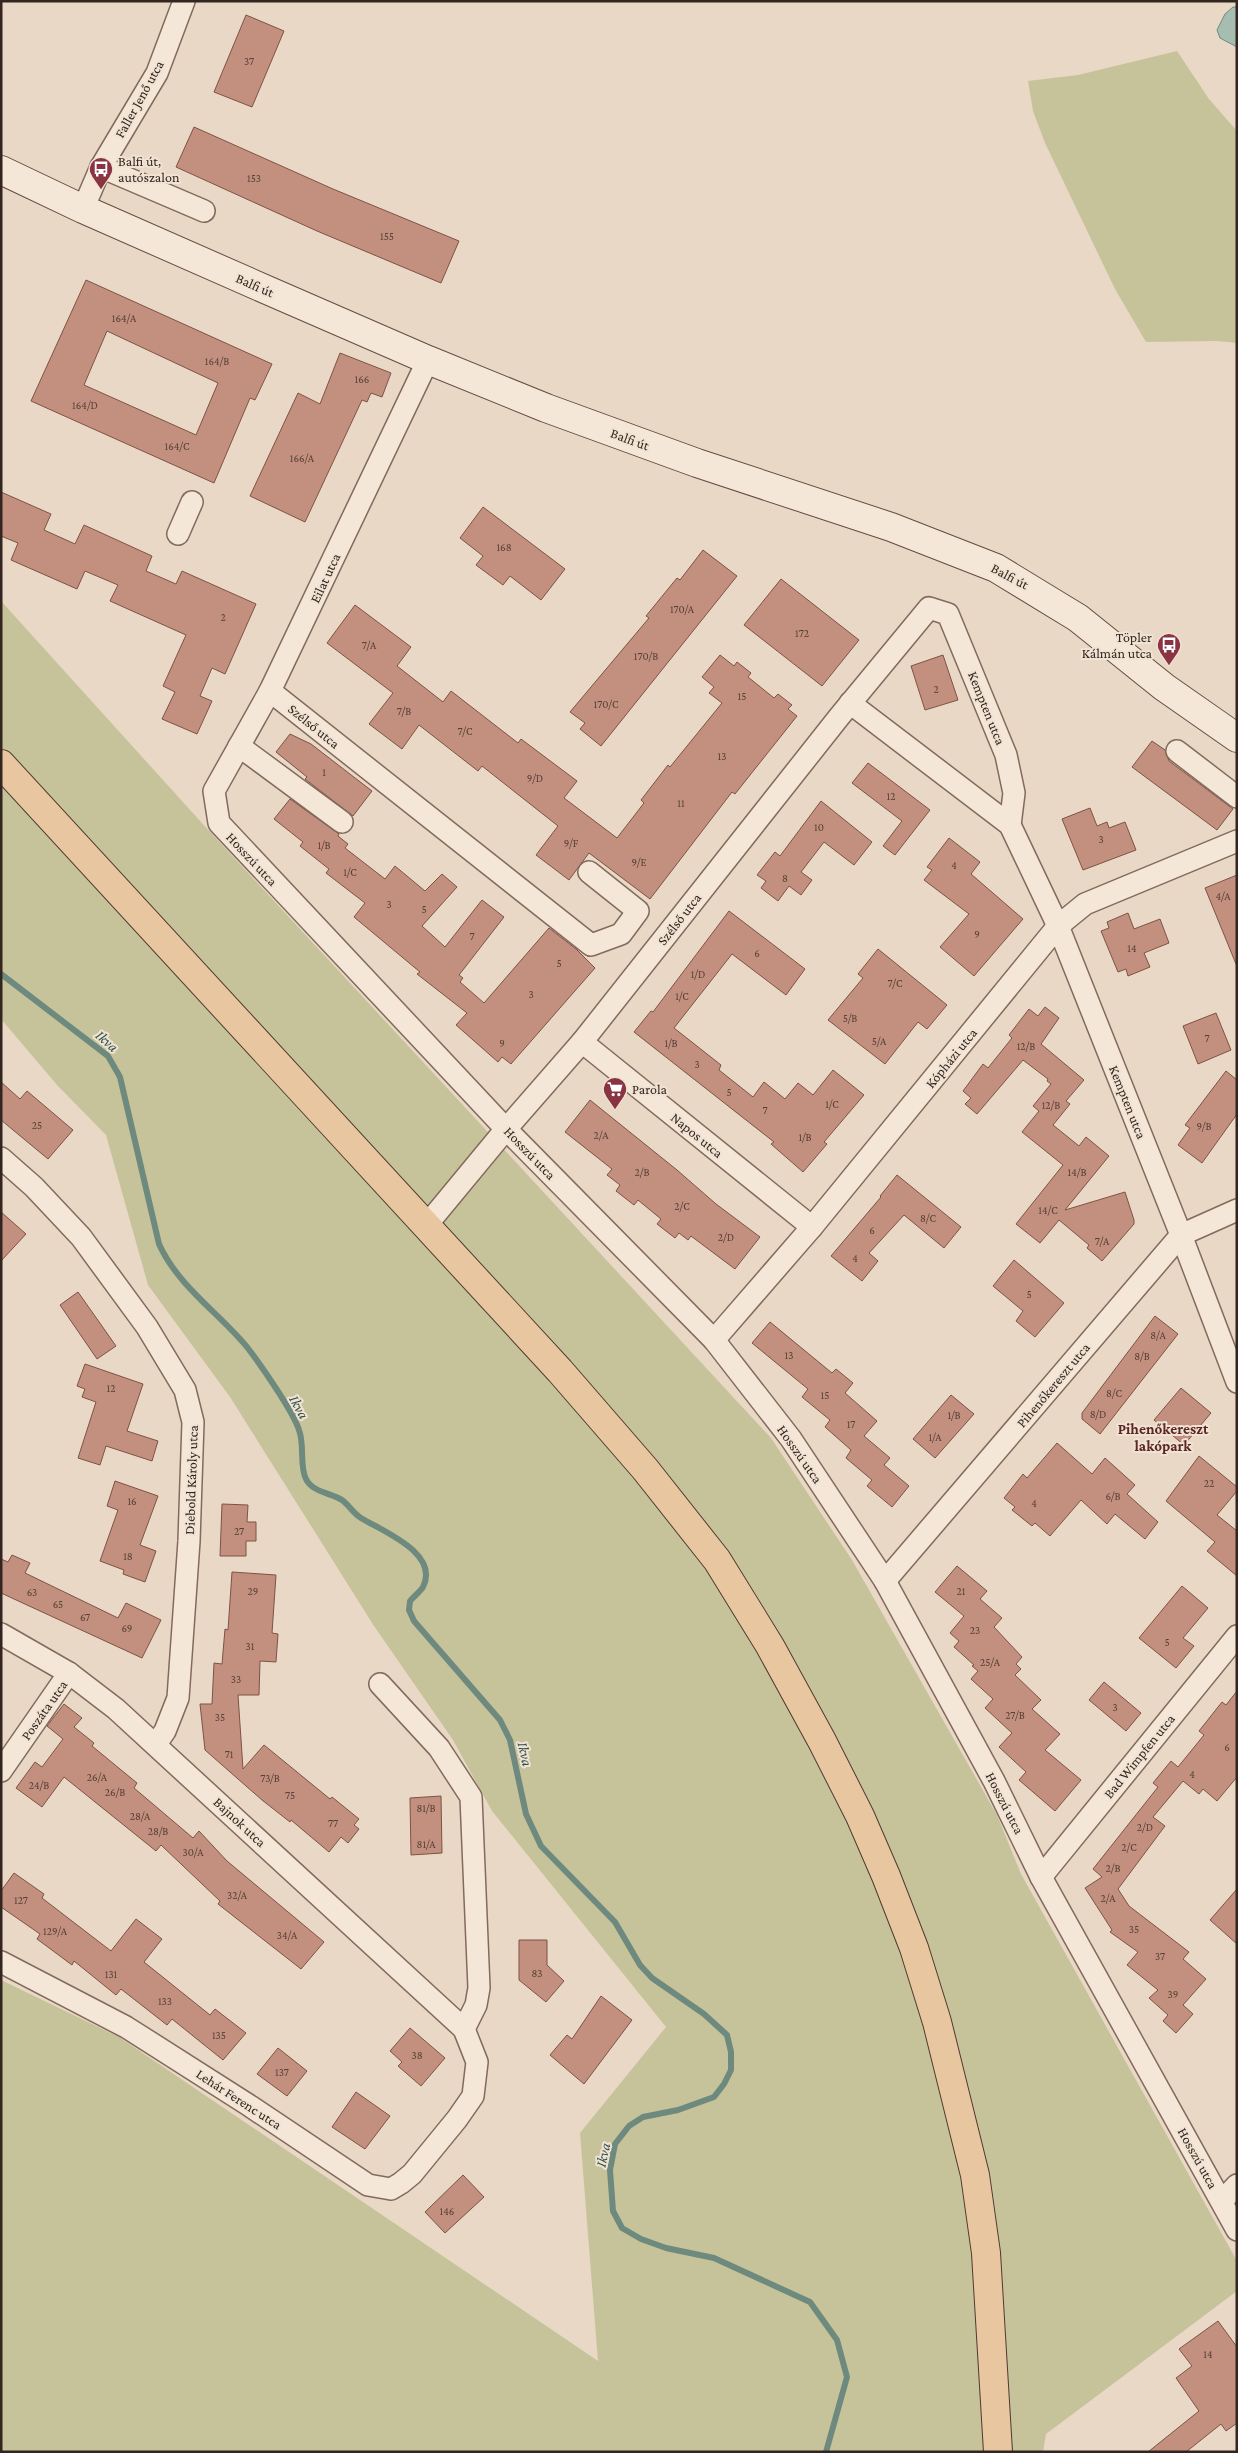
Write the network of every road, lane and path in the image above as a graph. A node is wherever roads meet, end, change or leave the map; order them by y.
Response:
1 (184, 1) edge
2 (101, 167) junction
3 (1, 170) edge
4 (83, 209) junction
5 (204, 211) dead end
6 (428, 360) junction
7 (192, 502) dead end
8 (178, 534) dead end
9 (929, 608) joint
10 (270, 691) junction
11 (850, 703) junction
12 (1237, 738) edge
13 (239, 746) junction
14 (1177, 751) dead end
15 (1, 764) edge
16 (214, 791) joint
17 (1237, 797) edge
18 (342, 822) dead end
19 (1010, 825) junction
20 (1237, 841) edge
21 (589, 872) dead end
22 (1058, 926) junction
23 (582, 1042) junction
24 (506, 1129) junction
25 (1, 1158) edge
26 (1237, 1210) edge
27 (425, 1227) junction
28 (812, 1227) junction
29 (1181, 1235) junction
30 (714, 1340) junction
31 (1237, 1382) edge
32 (886, 1582) junction
33 (1, 1634) edge
34 (1237, 1636) edge
35 (69, 1673) junction
36 (380, 1684) dead end
37 (156, 1744) junction
38 (1, 1771) edge
39 (1041, 1876) junction
40 (1, 1962) edge
41 (464, 2029) junction
42 (457, 2119) joint
43 (1237, 2184) edge
44 (1222, 2201) junction
45 (1237, 2230) edge
46 (998, 2452) edge

1 - 2 street, Faller Jenő utca
2 - 4 street, Faller Jenő utca
2 - 5 street
3 - 4 main road, Balfi út
4 - 6 main road, Balfi út
6 - 10 street, Eilat utca
6 - 12 main road, Balfi út
7 - 8 street
9 - 11 street, Szélső utca
9 - 19 street, Kempten utca
10 - 13 street, Eilat utca
10 - 21 street, Szélső utca
11 - 19 street, Kempten utca
11 - 23 street, Szélső utca
13 - 16 street, Eilat utca
13 - 18 street
14 - 17 street
15 - 27 main road
16 - 24 street, Hosszú utca
19 - 22 street, Kempten utca
20 - 22 street, Kópházi utca
22 - 28 street, Kópházi utca
22 - 29 street, Kempten utca
23 - 24 street, Szélső utca
23 - 28 street, Napos utca
24 - 27 street, Szélső utca
24 - 30 street, Hosszú utca
25 - 37 street, Diebold Károly utca
26 - 29 street, Pihenőkereszt utca
27 - 46 main road
28 - 30 street, Kópházi utca
29 - 31 street, Kempten utca
29 - 32 street, Pihenőkereszt utca
30 - 32 street, Hosszú utca
32 - 39 street, Hosszú utca
33 - 35 street, Bajnok utca
34 - 39 street, Bad Wimpfen utca
35 - 37 street, Bajnok utca
35 - 38 street, Poszáta utca
36 - 41 street
37 - 41 street, Bajnok utca
39 - 44 street, Hosszú utca
40 - 42 street, Lehár Ferenc utca
41 - 42 street, Bajnok utca
43 - 44 street
44 - 45 street, Hosszú utca

